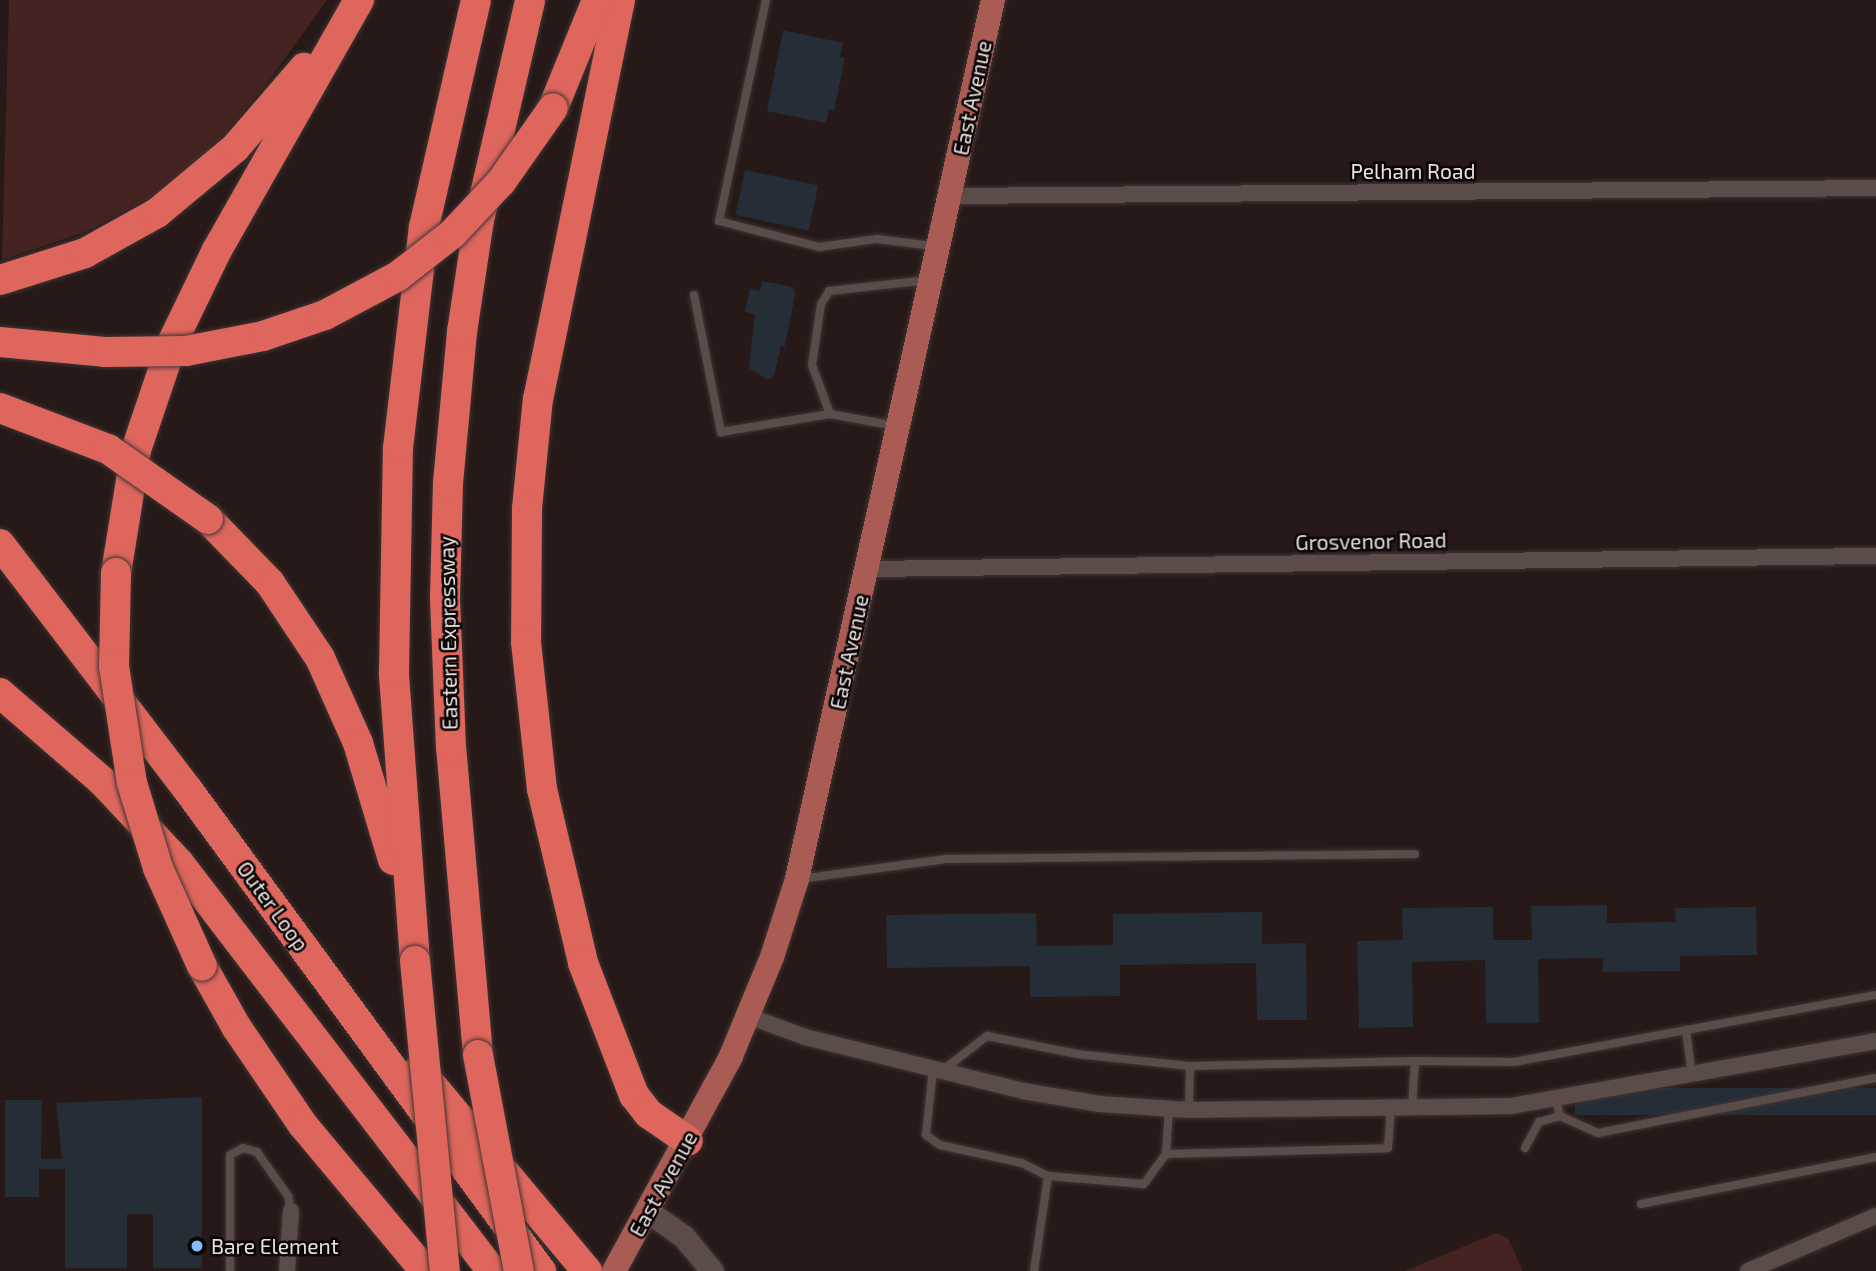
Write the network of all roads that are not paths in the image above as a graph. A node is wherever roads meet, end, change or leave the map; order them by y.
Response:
1 (357, 0) edge
2 (476, 0) edge
3 (530, 0) edge
4 (597, 0) edge
5 (620, 0) edge
6 (766, 0) edge
7 (993, 0) edge
8 (1876, 188) edge
9 (950, 196) junction
10 (939, 247) junction
11 (0, 280) edge
12 (931, 280) junction
13 (694, 295) dead end
14 (0, 342) edge
15 (0, 408) edge
16 (830, 414) junction
17 (898, 426) junction
18 (0, 544) edge
19 (1876, 556) edge
20 (867, 569) junction
21 (0, 693) edge
22 (188, 790) junction
23 (1415, 854) dead end
24 (797, 879) junction
25 (415, 961) junction
26 (1876, 995) edge
27 (748, 1016) junction
28 (1686, 1030) junction
29 (1876, 1041) edge
30 (478, 1055) junction
31 (1415, 1061) junction
32 (1190, 1066) junction
33 (938, 1070) junction
34 (1692, 1076) junction
35 (1876, 1078) edge
36 (1391, 1107) junction
37 (1412, 1107) junction
38 (1169, 1108) junction
39 (1558, 1109) junction
40 (1189, 1110) junction
41 (688, 1140) junction
42 (1525, 1148) dead end
43 (1166, 1154) junction
44 (1876, 1157) edge
45 (1048, 1176) junction
46 (1641, 1204) dead end
47 (291, 1211) joint
48 (649, 1212) junction
49 (1876, 1216) edge
50 (619, 1261) edge
51 (230, 1271) edge
52 (288, 1271) edge
53 (425, 1271) edge
54 (445, 1271) edge
55 (492, 1271) edge
56 (499, 1271) edge
57 (519, 1271) edge
58 (541, 1271) edge
59 (587, 1271) edge
60 (712, 1271) edge
61 (1034, 1271) edge
62 (1748, 1271) edge

1 - 11 highway
1 - 53 highway, bridge
2 - 25 highway
3 - 30 highway, Eastern Expressway
4 - 14 highway, bridge
5 - 41 highway
6 - 10 lane
7 - 9 main road, East Avenue
8 - 9 street, Pelham Road
9 - 10 main road, East Avenue
10 - 12 main road, East Avenue
12 - 16 lane
12 - 17 main road, East Avenue
13 - 16 lane
15 - 25 highway, bridge
16 - 17 lane
17 - 20 main road, East Avenue
18 - 22 highway, Outer Loop
19 - 20 street, Grosvenor Road
20 - 24 main road, East Avenue
21 - 55 highway
22 - 58 highway, Outer Loop
22 - 59 highway
23 - 24 lane
24 - 27 main road, East Avenue
25 - 54 highway, bridge
26 - 28 lane
27 - 33 street
27 - 41 main road, East Avenue
28 - 31 lane
28 - 34 lane
29 - 34 street
30 - 56 highway, Eastern Expressway, bridge
30 - 57 highway, bridge
31 - 32 lane
31 - 37 lane
32 - 33 lane
32 - 40 lane
33 - 38 street
33 - 45 lane
34 - 39 street
35 - 39 lane
36 - 37 street
36 - 40 street
36 - 43 lane
37 - 39 street
38 - 40 street
38 - 43 lane
39 - 42 lane
41 - 48 main road, East Avenue
43 - 45 lane
44 - 46 lane
45 - 61 lane
47 - 51 lane
47 - 52 street
48 - 50 main road, East Avenue
48 - 60 street
49 - 62 street

